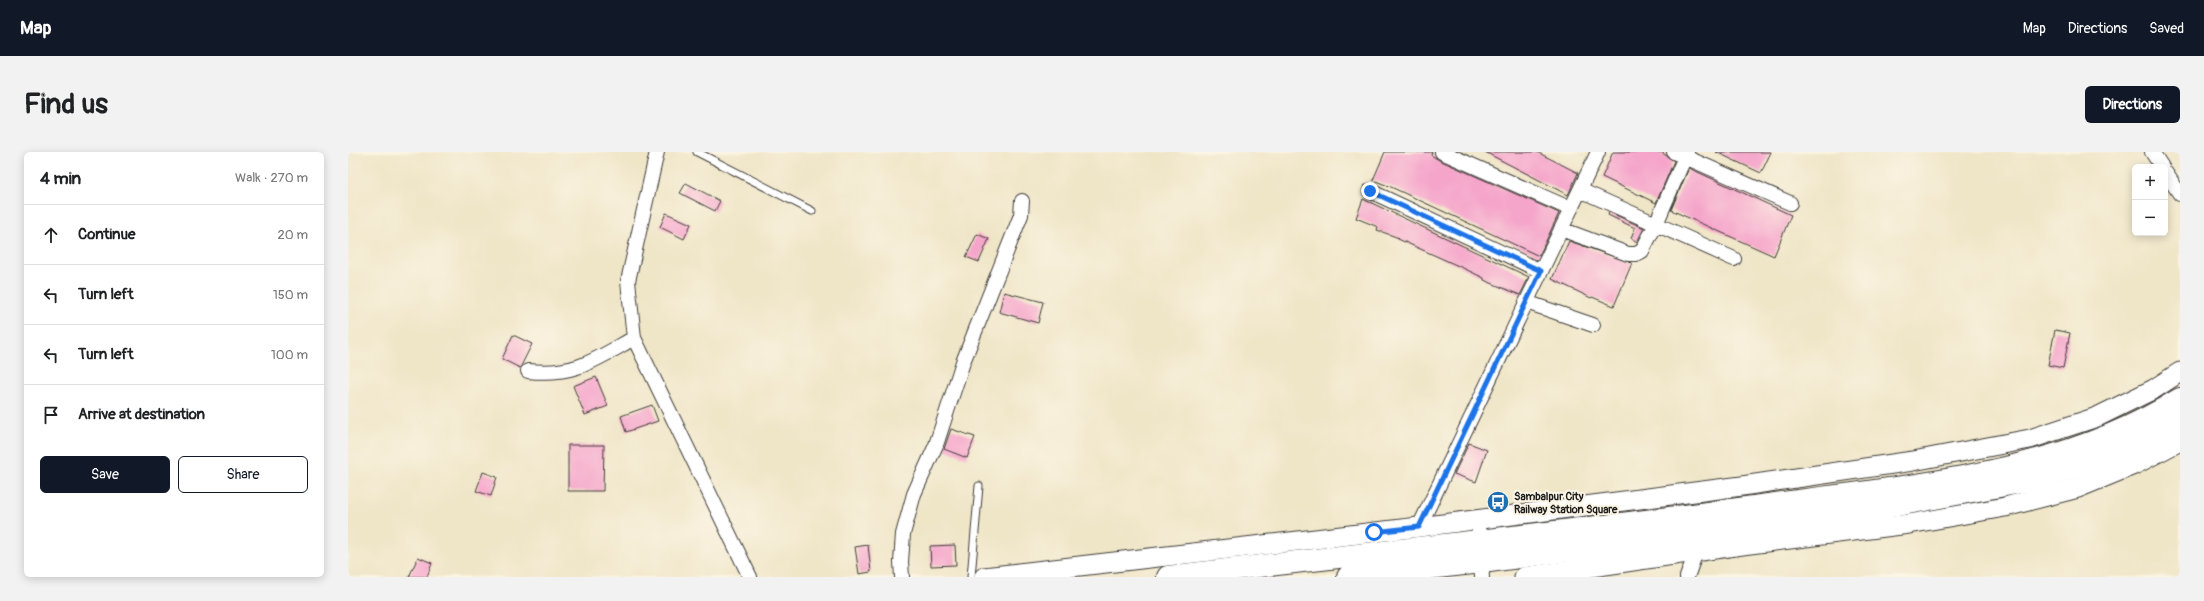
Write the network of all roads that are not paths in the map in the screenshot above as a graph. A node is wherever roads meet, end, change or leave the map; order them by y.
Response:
1 (657, 152) edge
2 (697, 152) edge
3 (1442, 152) edge
4 (1598, 152) edge
5 (2152, 152) edge
6 (1682, 154) edge
7 (2160, 164) edge
8 (2168, 176) edge
9 (1580, 190) junction
10 (1370, 191) dead end
11 (2180, 194) edge
12 (1022, 201) dead end
13 (1790, 203) dead end
14 (1570, 209) junction
15 (812, 211) dead end
16 (1656, 224) junction
17 (1561, 229) junction
18 (1734, 259) dead end
19 (1541, 271) junction
20 (1526, 302) junction
21 (1593, 326) dead end
22 (634, 338) junction
23 (528, 371) dead end
24 (2180, 372) edge
25 (2180, 399) edge
26 (2180, 420) edge
27 (2180, 441) edge
28 (978, 486) dead end
29 (1419, 527) junction
30 (1479, 530) junction
31 (1696, 552) junction
32 (1482, 569) edge
33 (750, 577) edge
34 (902, 577) edge
35 (971, 577) edge
36 (984, 577) edge
37 (1168, 577) edge
38 (1348, 577) edge
39 (1524, 577) edge
40 (1687, 577) edge

1 - 22 street
2 - 15 lane
3 - 14 street
4 - 9 street
5 - 7 street
6 - 13 street
6 - 16 street
8 - 11 street
9 - 14 street
9 - 16 street
10 - 19 street
12 - 34 street
14 - 17 street
16 - 17 street
16 - 18 street
17 - 19 street
19 - 20 street
20 - 21 street
20 - 29 street
22 - 23 street
22 - 33 street
24 - 30 main road
25 - 30 highway
26 - 32 highway
27 - 31 main road
28 - 35 lane
29 - 30 main road
29 - 36 main road
30 - 32 street
30 - 37 highway
31 - 39 main road
31 - 40 street
32 - 38 highway

